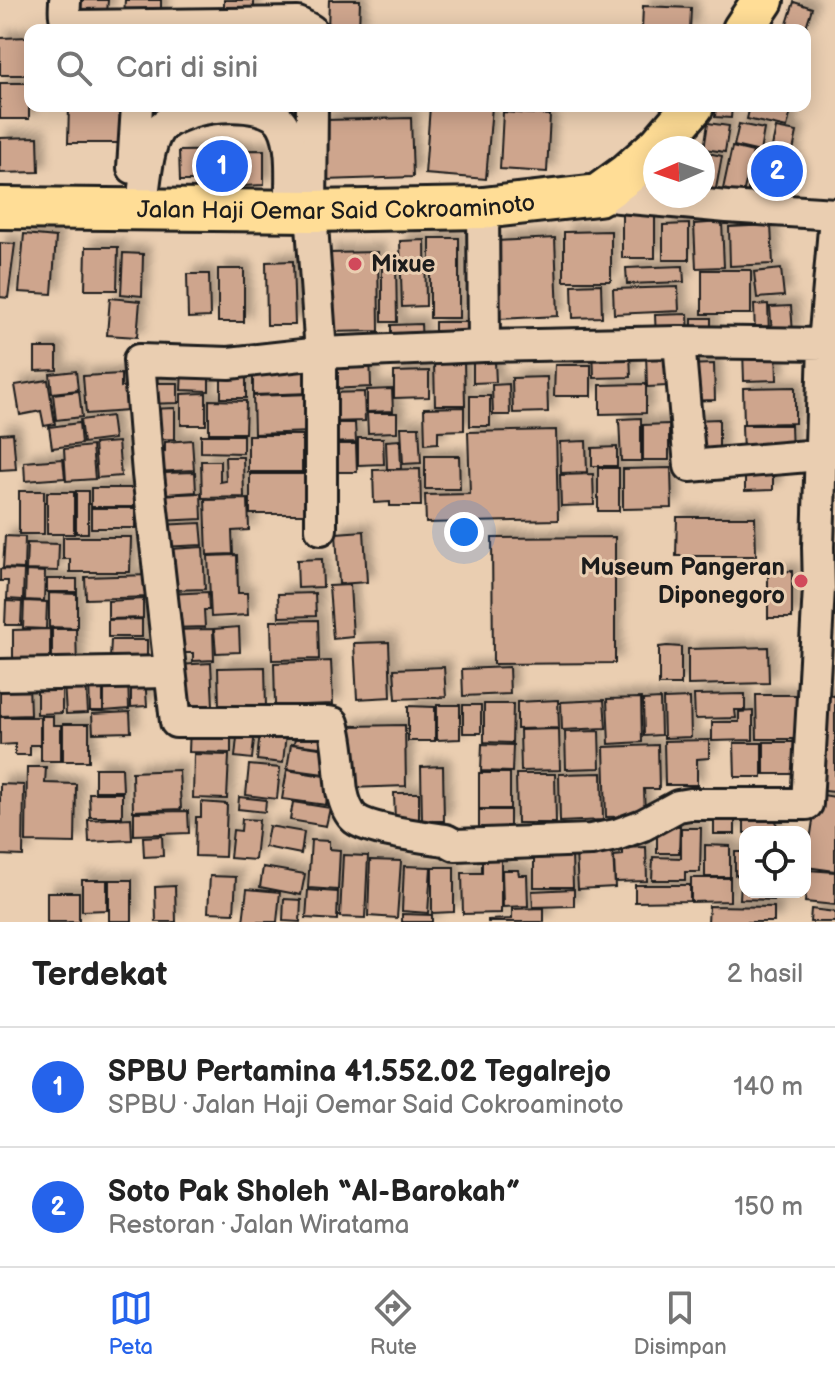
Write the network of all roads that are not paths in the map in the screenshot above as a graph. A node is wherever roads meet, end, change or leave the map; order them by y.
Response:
1 (763, 0) edge
2 (200, 12) edge
3 (71, 13) edge
4 (127, 24) edge
5 (154, 24) edge
6 (300, 24) edge
7 (747, 24) edge
8 (137, 112) edge
9 (191, 112) edge
10 (266, 112) edge
11 (311, 112) edge
12 (688, 112) edge
13 (667, 136) edge
14 (643, 160) edge
15 (598, 195) junction
16 (0, 208) edge
17 (483, 208) junction
18 (136, 210) junction
19 (301, 211) junction
20 (835, 215) edge
21 (679, 342) junction
22 (824, 344) junction
23 (484, 346) junction
24 (321, 353) junction
25 (820, 455) junction
26 (828, 488) edge
27 (321, 529) dead end
28 (826, 543) edge
29 (169, 672) junction
30 (0, 675) edge
31 (825, 687) edge

1 - 7 main road
2 - 5 street
2 - 6 street
3 - 4 street
8 - 18 street
9 - 18 street
10 - 19 street
11 - 19 street
12 - 13 main road
14 - 15 main road
15 - 17 main road, Jalan Haji Oemar Said Cokroaminoto
15 - 20 street
16 - 18 main road, Jalan Haji Oemar Said Cokroaminoto
17 - 19 main road, Jalan Haji Oemar Said Cokroaminoto
17 - 23 street
18 - 19 main road, Jalan Haji Oemar Said Cokroaminoto
19 - 24 street
20 - 22 street
21 - 22 street
21 - 23 street
21 - 25 street
22 - 25 street
23 - 24 street
24 - 27 street
24 - 29 street
25 - 26 street
26 - 28 street
28 - 31 street
29 - 30 street
29 - 31 street

